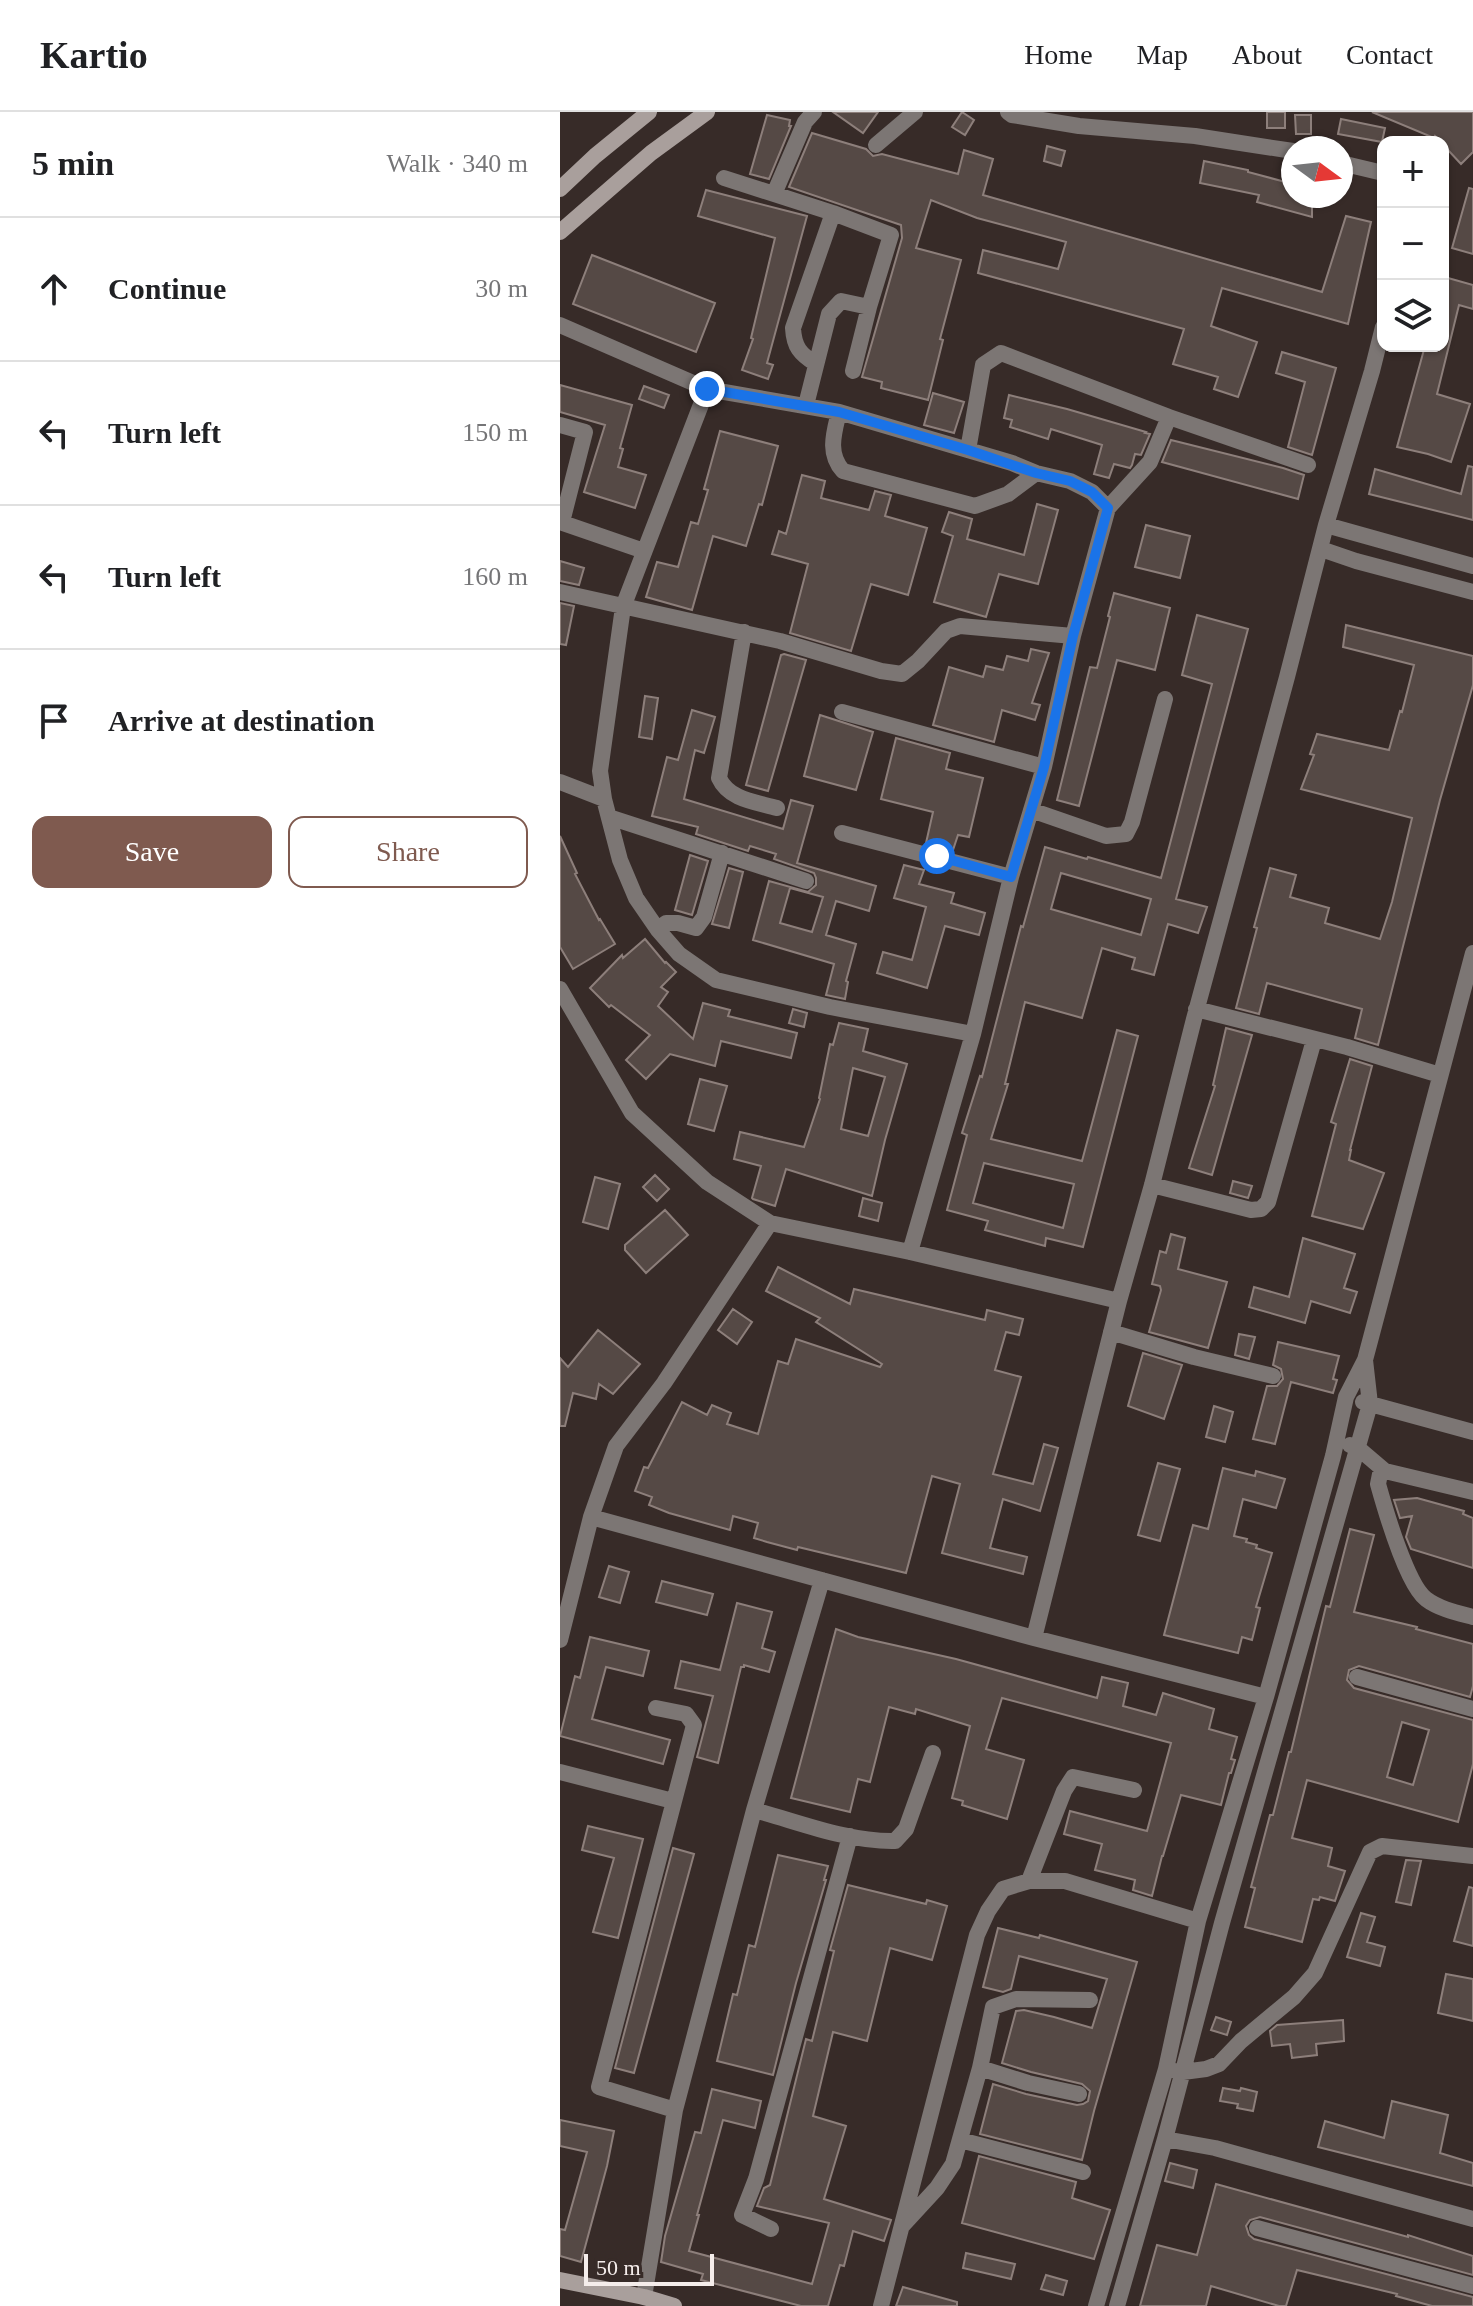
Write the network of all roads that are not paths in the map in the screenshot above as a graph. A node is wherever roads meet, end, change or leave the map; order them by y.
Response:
1 (649, 112) edge
2 (707, 112) edge
3 (814, 112) edge
4 (915, 112) edge
5 (1008, 112) edge
6 (876, 145) dead end
7 (1281, 149) edge
8 (1353, 166) edge
9 (1377, 172) edge
10 (724, 178) dead end
11 (560, 189) edge
12 (774, 194) junction
13 (833, 213) junction
14 (560, 232) edge
15 (869, 307) junction
16 (560, 325) edge
17 (1377, 351) edge
18 (816, 364) junction
19 (853, 371) dead end
20 (707, 389) junction
21 (806, 405) junction
22 (839, 412) junction
23 (1169, 417) junction
24 (560, 425) edge
25 (968, 450) junction
26 (1308, 465) dead end
27 (1036, 473) junction
28 (1108, 508) junction
29 (561, 522) edge
30 (1326, 525) junction
31 (1321, 549) junction
32 (644, 551) junction
33 (1473, 566) edge
34 (560, 592) edge
35 (1473, 592) edge
36 (623, 607) junction
37 (744, 632) junction
38 (1073, 636) junction
39 (1165, 699) dead end
40 (842, 712) dead end
41 (1044, 767) junction
42 (560, 782) edge
43 (604, 799) junction
44 (777, 808) dead end
45 (1031, 810) junction
46 (609, 817) junction
47 (842, 833) dead end
48 (722, 853) junction
49 (1011, 877) junction
50 (806, 881) dead end
51 (658, 930) junction
52 (1473, 953) edge
53 (560, 989) edge
54 (1196, 1009) junction
55 (973, 1034) junction
56 (1314, 1040) junction
57 (1440, 1075) junction
58 (1152, 1185) junction
59 (770, 1223) junction
60 (910, 1252) junction
61 (1119, 1301) junction
62 (1111, 1332) junction
63 (1365, 1360) junction
64 (1273, 1376) dead end
65 (1346, 1397) junction
66 (1370, 1404) junction
67 (1473, 1432) edge
68 (1337, 1440) junction
69 (1358, 1448) junction
70 (1385, 1471) junction
71 (1473, 1492) edge
72 (591, 1517) junction
73 (822, 1580) junction
74 (1473, 1617) edge
75 (1034, 1638) junction
76 (560, 1640) edge
77 (1357, 1677) dead end
78 (1266, 1697) junction
79 (656, 1708) dead end
80 (1473, 1709) edge
81 (933, 1753) dead end
82 (560, 1772) edge
83 (1134, 1790) dead end
84 (673, 1801) junction
85 (754, 1810) junction
86 (850, 1836) junction
87 (1473, 1856) edge
88 (1029, 1881) junction
89 (1198, 1921) junction
90 (1090, 2000) dead end
91 (980, 2068) junction
92 (1174, 2070) junction
93 (1079, 2094) dead end
94 (675, 2110) junction
95 (1165, 2139) junction
96 (960, 2140) junction
97 (1083, 2172) dead end
98 (1473, 2219) edge
99 (901, 2227) junction
100 (1257, 2228) dead end
101 (771, 2229) dead end
102 (560, 2280) edge
103 (1473, 2286) edge
104 (644, 2297) junction
105 (674, 2306) edge
106 (881, 2306) edge
107 (1096, 2306) edge
108 (1117, 2306) edge

1 - 11 main road
2 - 14 main road
3 - 12 street
4 - 6 street
5 - 7 street
8 - 9 street
10 - 12 street
12 - 13 street
13 - 15 street
13 - 18 street
15 - 18 street
15 - 19 street
16 - 20 street
17 - 30 street
18 - 21 street
20 - 21 street
20 - 32 street
21 - 22 street
22 - 25 street
22 - 27 street
23 - 25 street
23 - 26 street
23 - 28 street
24 - 29 street
25 - 27 street
27 - 28 street
28 - 38 street
29 - 32 street
30 - 31 street
30 - 33 street
31 - 35 street
31 - 54 street
32 - 36 street
34 - 36 street
36 - 37 street
36 - 43 street
37 - 38 street
37 - 44 street
38 - 41 street
39 - 45 street
40 - 41 street
41 - 45 street
42 - 43 street
43 - 46 street
45 - 49 street
46 - 48 street
46 - 51 street
47 - 49 street
48 - 50 street
48 - 51 street
49 - 55 street
51 - 55 street
52 - 57 street
53 - 59 street
54 - 56 street
54 - 58 street
55 - 60 street
56 - 57 street
56 - 58 street
57 - 63 street
58 - 61 street
59 - 60 street
59 - 72 street
60 - 61 street
61 - 62 street
62 - 64 street
62 - 75 street
63 - 65 street
63 - 66 street
65 - 66 street
65 - 68 street
66 - 67 street
66 - 69 street
68 - 69 street
68 - 78 street
69 - 70 street
69 - 92 street
70 - 71 street
70 - 74 street
72 - 73 street
72 - 76 street
73 - 75 street
73 - 85 street
75 - 78 street
77 - 80 street
78 - 89 street
79 - 84 street
81 - 86 street
82 - 84 street
83 - 88 street
84 - 94 street
85 - 86 street
85 - 94 street
86 - 101 street
87 - 92 street
88 - 89 street
88 - 99 street
89 - 92 street
90 - 91 street
91 - 93 street
91 - 96 street
92 - 95 street
92 - 107 street
94 - 104 street
95 - 98 street
95 - 108 street
96 - 97 street
96 - 99 street
99 - 106 street
100 - 103 street
102 - 104 main road
104 - 105 main road

